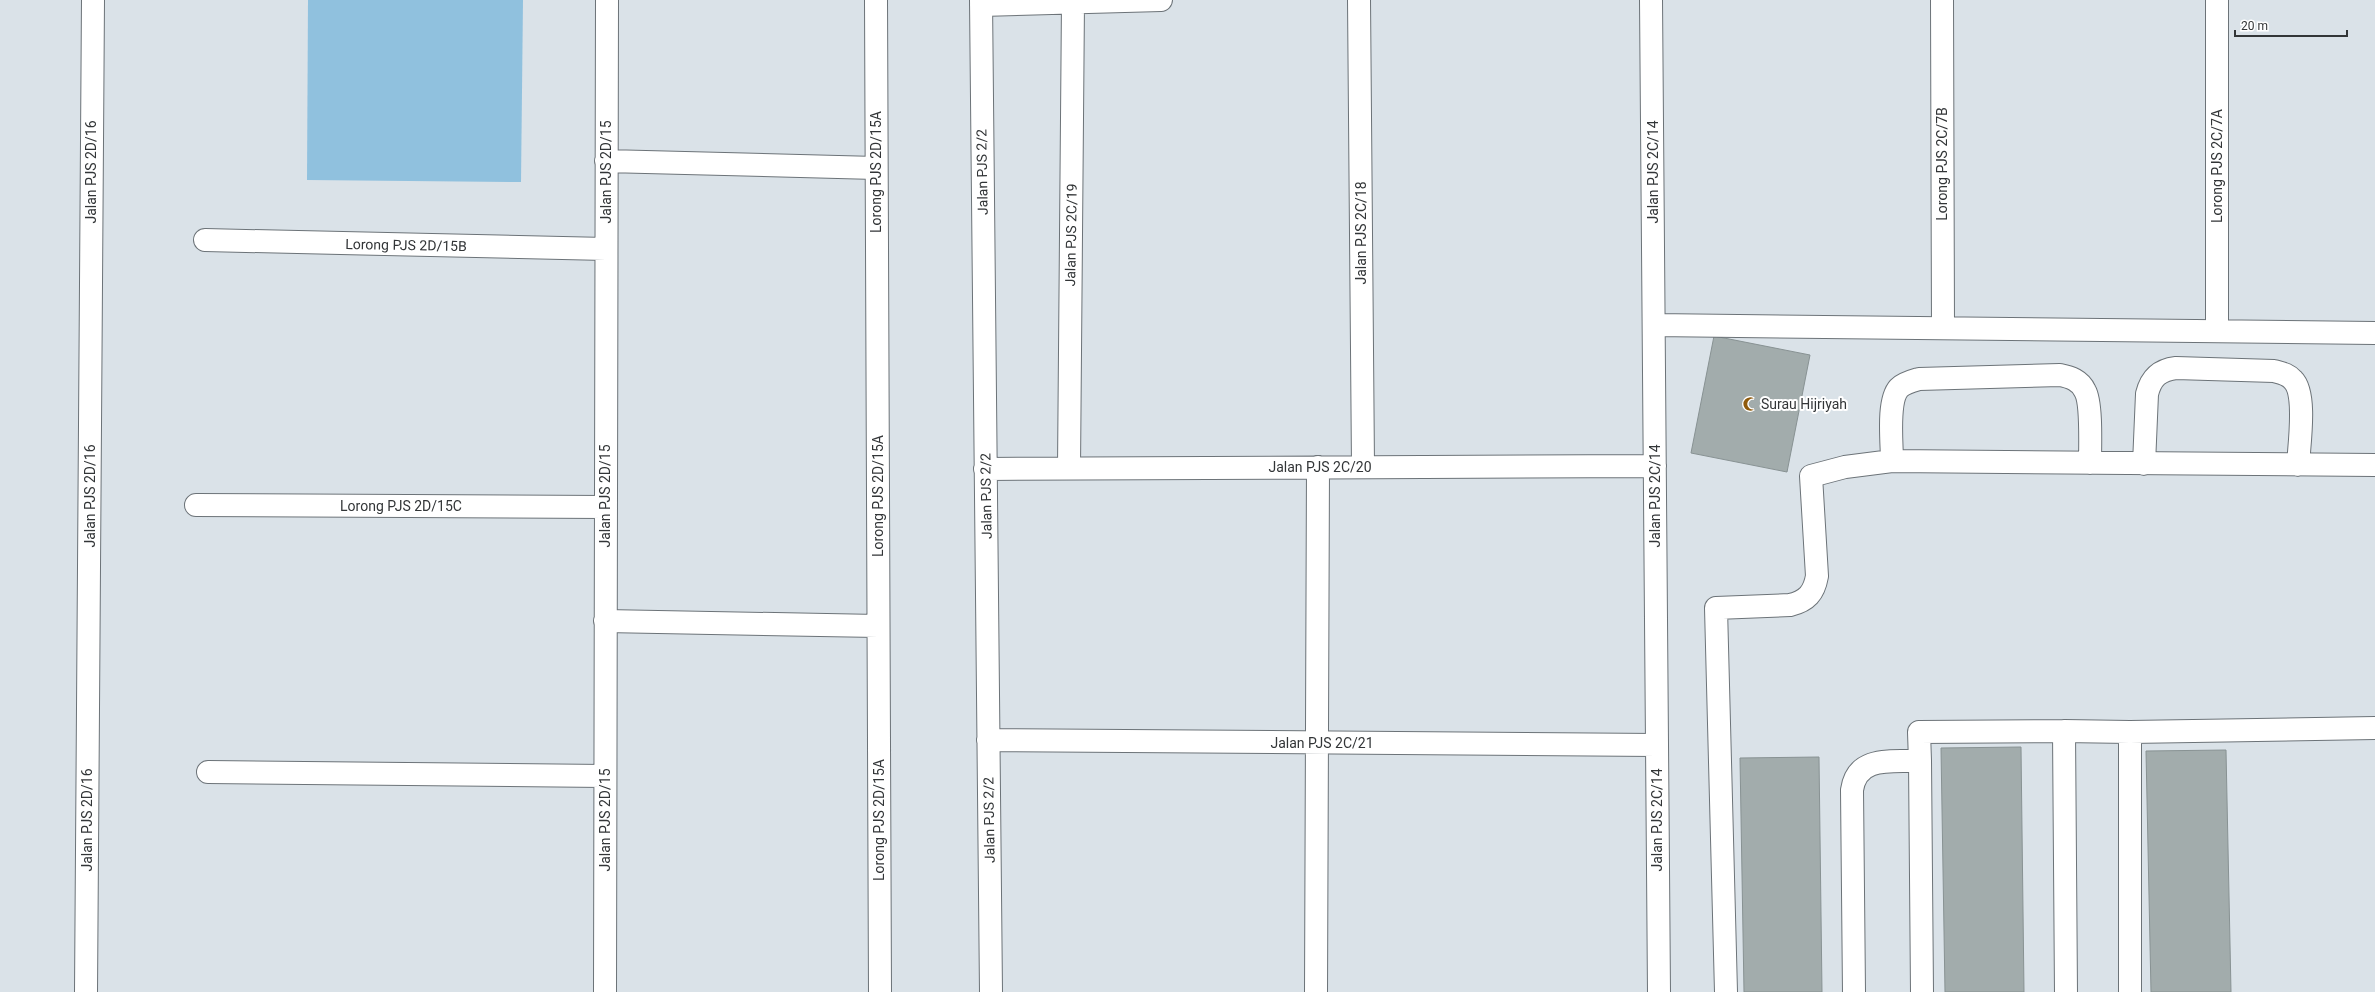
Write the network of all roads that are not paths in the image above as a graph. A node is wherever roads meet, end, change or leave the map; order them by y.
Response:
1 (92, 0) edge
2 (607, 0) edge
3 (876, 0) edge
4 (1161, 0) edge
5 (1359, 0) edge
6 (1651, 0) edge
7 (1942, 0) edge
8 (2217, 0) edge
9 (1073, 2) junction
10 (981, 3) edge
11 (606, 160) junction
12 (876, 168) junction
13 (206, 240) dead end
14 (606, 249) junction
15 (1654, 325) junction
16 (1943, 328) junction
17 (2217, 331) junction
18 (2375, 333) edge
19 (1892, 461) junction
20 (2090, 463) junction
21 (2144, 464) junction
22 (2298, 465) junction
23 (2375, 465) edge
24 (1363, 466) junction
25 (1655, 466) junction
26 (1318, 467) junction
27 (1069, 468) junction
28 (985, 469) junction
29 (196, 505) dead end
30 (605, 507) junction
31 (605, 621) junction
32 (878, 626) junction
33 (2375, 728) edge
34 (2064, 731) junction
35 (2130, 732) junction
36 (988, 740) junction
37 (1317, 743) junction
38 (1657, 745) junction
39 (1920, 762) junction
40 (208, 772) dead end
41 (605, 776) junction
42 (86, 992) edge
43 (604, 992) edge
44 (880, 992) edge
45 (991, 992) edge
46 (1316, 992) edge
47 (1658, 992) edge
48 (1726, 992) edge
49 (1854, 992) edge
50 (1922, 992) edge
51 (2066, 992) edge
52 (2130, 992) edge

1 - 42 street, Jalan PJS 2D/16
2 - 11 street, Jalan PJS 2D/15
3 - 12 street, Lorong PJS 2D/15A
4 - 9 street
5 - 24 street, Jalan PJS 2C/18
6 - 15 street, Jalan PJS 2C/14
7 - 16 street, Lorong PJS 2C/7B
8 - 17 street, Lorong PJS 2C/7A
9 - 10 street
9 - 27 street, Jalan PJS 2C/19
10 - 28 street, Jalan PJS 2/2
11 - 12 street
11 - 14 street, Jalan PJS 2D/15
12 - 32 street, Lorong PJS 2D/15A
13 - 14 street, Lorong PJS 2D/15B
14 - 30 street, Jalan PJS 2D/15
15 - 16 street
15 - 25 street, Jalan PJS 2C/14
16 - 17 street
17 - 18 street
19 - 20 street
19 - 20 street
19 - 48 street
20 - 21 street
21 - 22 street
21 - 22 street
22 - 23 street
24 - 25 street, Jalan PJS 2C/20
24 - 26 street, Jalan PJS 2C/20
25 - 38 street, Jalan PJS 2C/14
26 - 27 street, Jalan PJS 2C/20
26 - 37 street
27 - 28 street, Jalan PJS 2C/20
28 - 36 street, Jalan PJS 2/2
29 - 30 street, Lorong PJS 2D/15C
30 - 31 street, Jalan PJS 2D/15
31 - 32 street
31 - 41 street, Jalan PJS 2D/15
32 - 44 street, Lorong PJS 2D/15A
33 - 35 street
34 - 35 street
34 - 39 street
34 - 51 street
35 - 52 street
36 - 37 street, Jalan PJS 2C/21
36 - 45 street, Jalan PJS 2/2
37 - 38 street, Jalan PJS 2C/21
37 - 46 street
38 - 47 street, Jalan PJS 2C/14
39 - 49 street
39 - 50 street
40 - 41 street
41 - 43 street, Jalan PJS 2D/15

